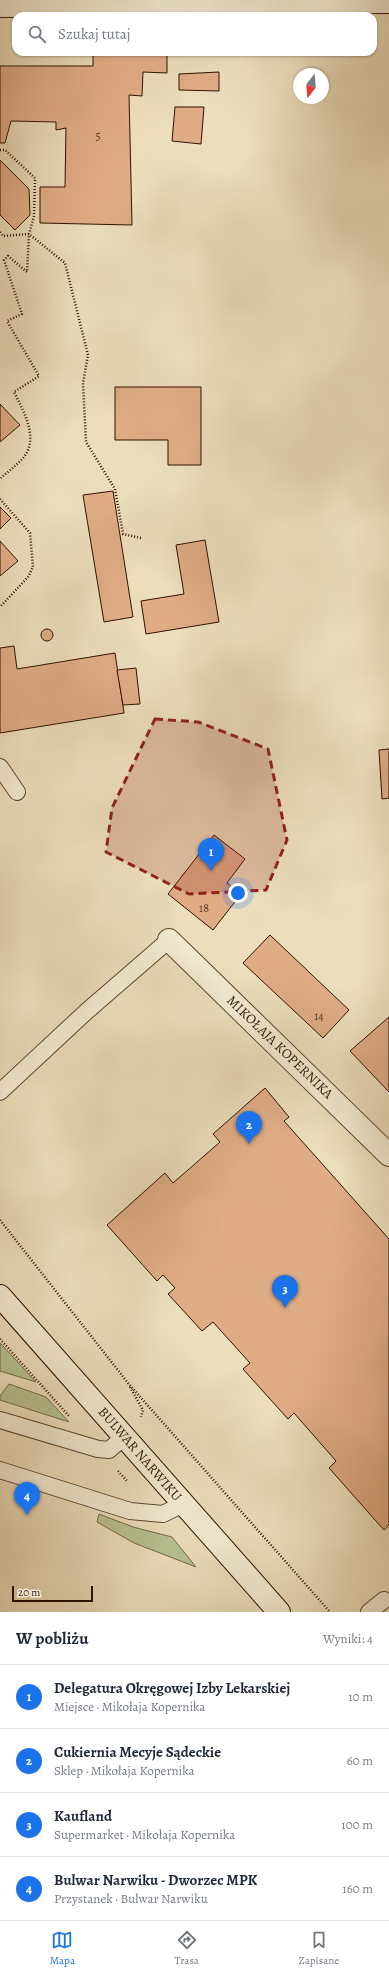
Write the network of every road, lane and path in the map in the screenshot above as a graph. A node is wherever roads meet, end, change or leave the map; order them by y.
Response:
1 (389, 2) edge
2 (0, 6) edge
3 (0, 150) edge
4 (0, 232) edge
5 (29, 234) junction
6 (0, 479) edge
7 (0, 499) edge
8 (141, 538) dead end
9 (0, 607) edge
10 (0, 767) edge
11 (17, 792) dead end
12 (170, 940) joint
13 (0, 1092) edge
14 (389, 1155) edge
15 (0, 1220) edge
16 (0, 1296) edge
17 (0, 1339) edge
18 (0, 1420) edge
19 (72, 1420) dead end
20 (125, 1436) junction
21 (98, 1449) junction
22 (0, 1470) edge
23 (130, 1484) dead end
24 (183, 1504) junction
25 (384, 1600) dead end
26 (279, 1612) edge
27 (330, 1612) edge
28 (369, 1612) edge

1 - 2 street
3 - 5 path
4 - 5 path
5 - 6 path
5 - 8 path
7 - 9 path
10 - 11 lane
12 - 13 lane
12 - 14 street, MIKOŁAJA KOPERNIKA
15 - 27 path
16 - 20 street, BULWAR NARWIKU
17 - 19 path
18 - 21 lane
20 - 21 lane
20 - 24 street, BULWAR NARWIKU
21 - 23 path
22 - 24 lane
24 - 26 street, BULWAR NARWIKU
25 - 28 lane

